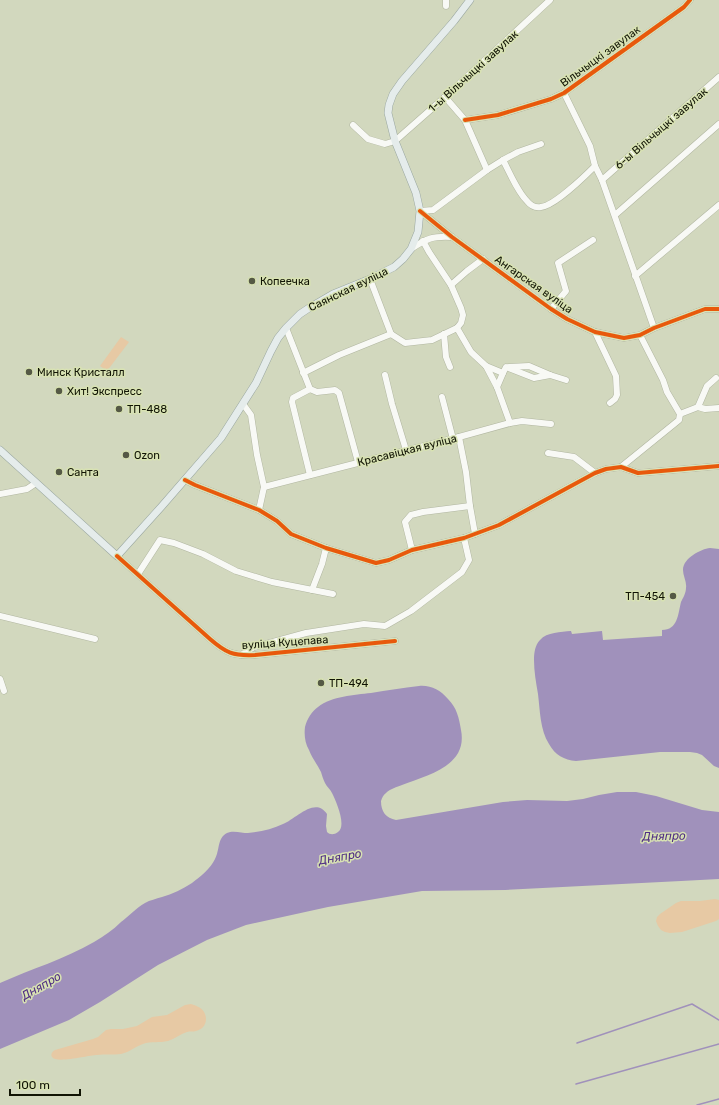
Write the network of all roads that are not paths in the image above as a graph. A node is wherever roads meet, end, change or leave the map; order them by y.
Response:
1 (470, 0) edge
2 (550, 0) edge
3 (690, 0) edge
4 (719, 77) edge
5 (564, 94) junction
6 (445, 97) junction
7 (465, 120) junction
8 (719, 124) edge
9 (353, 125) dead end
10 (395, 141) junction
11 (541, 144) dead end
12 (503, 160) junction
13 (595, 166) junction
14 (487, 170) junction
15 (602, 180) junction
16 (719, 205) edge
17 (420, 211) junction
18 (615, 215) junction
19 (452, 237) junction
20 (593, 240) dead end
21 (423, 241) junction
22 (411, 249) junction
23 (483, 259) junction
24 (635, 276) junction
25 (370, 279) junction
26 (451, 286) junction
27 (552, 309) junction
28 (719, 309) edge
29 (286, 328) junction
30 (457, 328) junction
31 (654, 328) junction
32 (594, 332) junction
33 (391, 334) junction
34 (444, 334) junction
35 (640, 335) junction
36 (486, 366) junction
37 (450, 367) dead end
38 (506, 367) junction
39 (303, 373) junction
40 (503, 373) junction
41 (385, 375) dead end
42 (550, 375) junction
43 (716, 378) dead end
44 (566, 380) dead end
45 (497, 387) junction
46 (310, 389) junction
47 (442, 397) dead end
48 (610, 403) dead end
49 (243, 404) junction
50 (698, 407) junction
51 (719, 408) edge
52 (680, 414) junction
53 (510, 423) junction
54 (551, 424) dead end
55 (456, 438) junction
56 (0, 450) edge
57 (406, 450) junction
58 (548, 453) dead end
59 (358, 462) junction
60 (719, 466) edge
61 (621, 467) junction
62 (595, 473) junction
63 (310, 475) junction
64 (185, 480) junction
65 (36, 483) junction
66 (264, 487) junction
67 (0, 494) edge
68 (470, 506) junction
69 (258, 510) junction
70 (475, 534) junction
71 (464, 538) junction
72 (326, 548) junction
73 (412, 550) junction
74 (117, 556) junction
75 (138, 574) junction
76 (312, 590) junction
77 (333, 594) dead end
78 (0, 616) edge
79 (95, 640) dead end
80 (395, 641) dead end
81 (241, 655) junction
82 (0, 679) edge
83 (4, 692) dead end

1 - 10 main road
2 - 6 street, 1-ы Вільчыцкі завулак
3 - 5 street, Вільчыцкі завулак
4 - 15 street, 6-ы Вільчыцкі завулак
5 - 7 street, Вільчыцкі завулак
5 - 13 street
6 - 7 street
6 - 10 street, 1-ы Вільчыцкі завулак
7 - 14 street
8 - 18 street
9 - 10 street
10 - 17 main road
11 - 12 street
12 - 13 street
12 - 14 street
13 - 15 street
14 - 17 street
15 - 18 street
16 - 24 street
17 - 19 street, Ангарская вуліца
17 - 22 main road, Саянская вуліца
18 - 24 street
19 - 21 street
19 - 23 street, Ангарская вуліца
20 - 27 street
21 - 22 street
21 - 26 street
22 - 25 main road, Саянская вуліца
23 - 26 street
23 - 27 street, Ангарская вуліца
24 - 31 street
25 - 29 main road, Саянская вуліца
25 - 33 street
26 - 30 street
27 - 32 street, Ангарская вуліца
28 - 31 street, Ангарская вуліца
29 - 39 street
29 - 49 main road, Саянская вуліца
30 - 34 street
30 - 36 street
31 - 35 street, Ангарская вуліца
32 - 35 street, Ангарская вуліца
32 - 48 street
33 - 34 street
33 - 39 street
34 - 37 street
35 - 52 street
36 - 40 street
36 - 45 street
38 - 40 street
38 - 42 street
38 - 42 street
39 - 46 street
40 - 45 street
41 - 57 street
42 - 44 street
43 - 50 street
45 - 53 street
46 - 59 street
46 - 63 street
47 - 55 street
49 - 64 main road, Саянская вуліца
49 - 66 street
50 - 51 street
50 - 52 street
52 - 61 street
53 - 54 street, Красавіцкая вуліца
53 - 55 street, Красавіцкая вуліца
55 - 57 street, Красавіцкая вуліца
55 - 68 street
56 - 65 main road, вуліца Куцепава
57 - 59 street, Красавіцкая вуліца
58 - 62 street
59 - 63 street, Красавіцкая вуліца
60 - 61 street
61 - 62 street
62 - 70 street
63 - 66 street, Красавіцкая вуліца
64 - 69 street
64 - 74 main road, Саянская вуліца
65 - 67 street
65 - 74 main road, вуліца Куцепава
66 - 69 street
68 - 70 street
68 - 73 street
69 - 72 street
70 - 71 street
71 - 73 street
71 - 81 street
72 - 73 street
72 - 76 street
74 - 75 street, вуліца Куцепава
75 - 76 street
75 - 81 street, вуліца Куцепава
76 - 77 street
78 - 79 street
80 - 81 street, вуліца Куцепава
82 - 83 street

